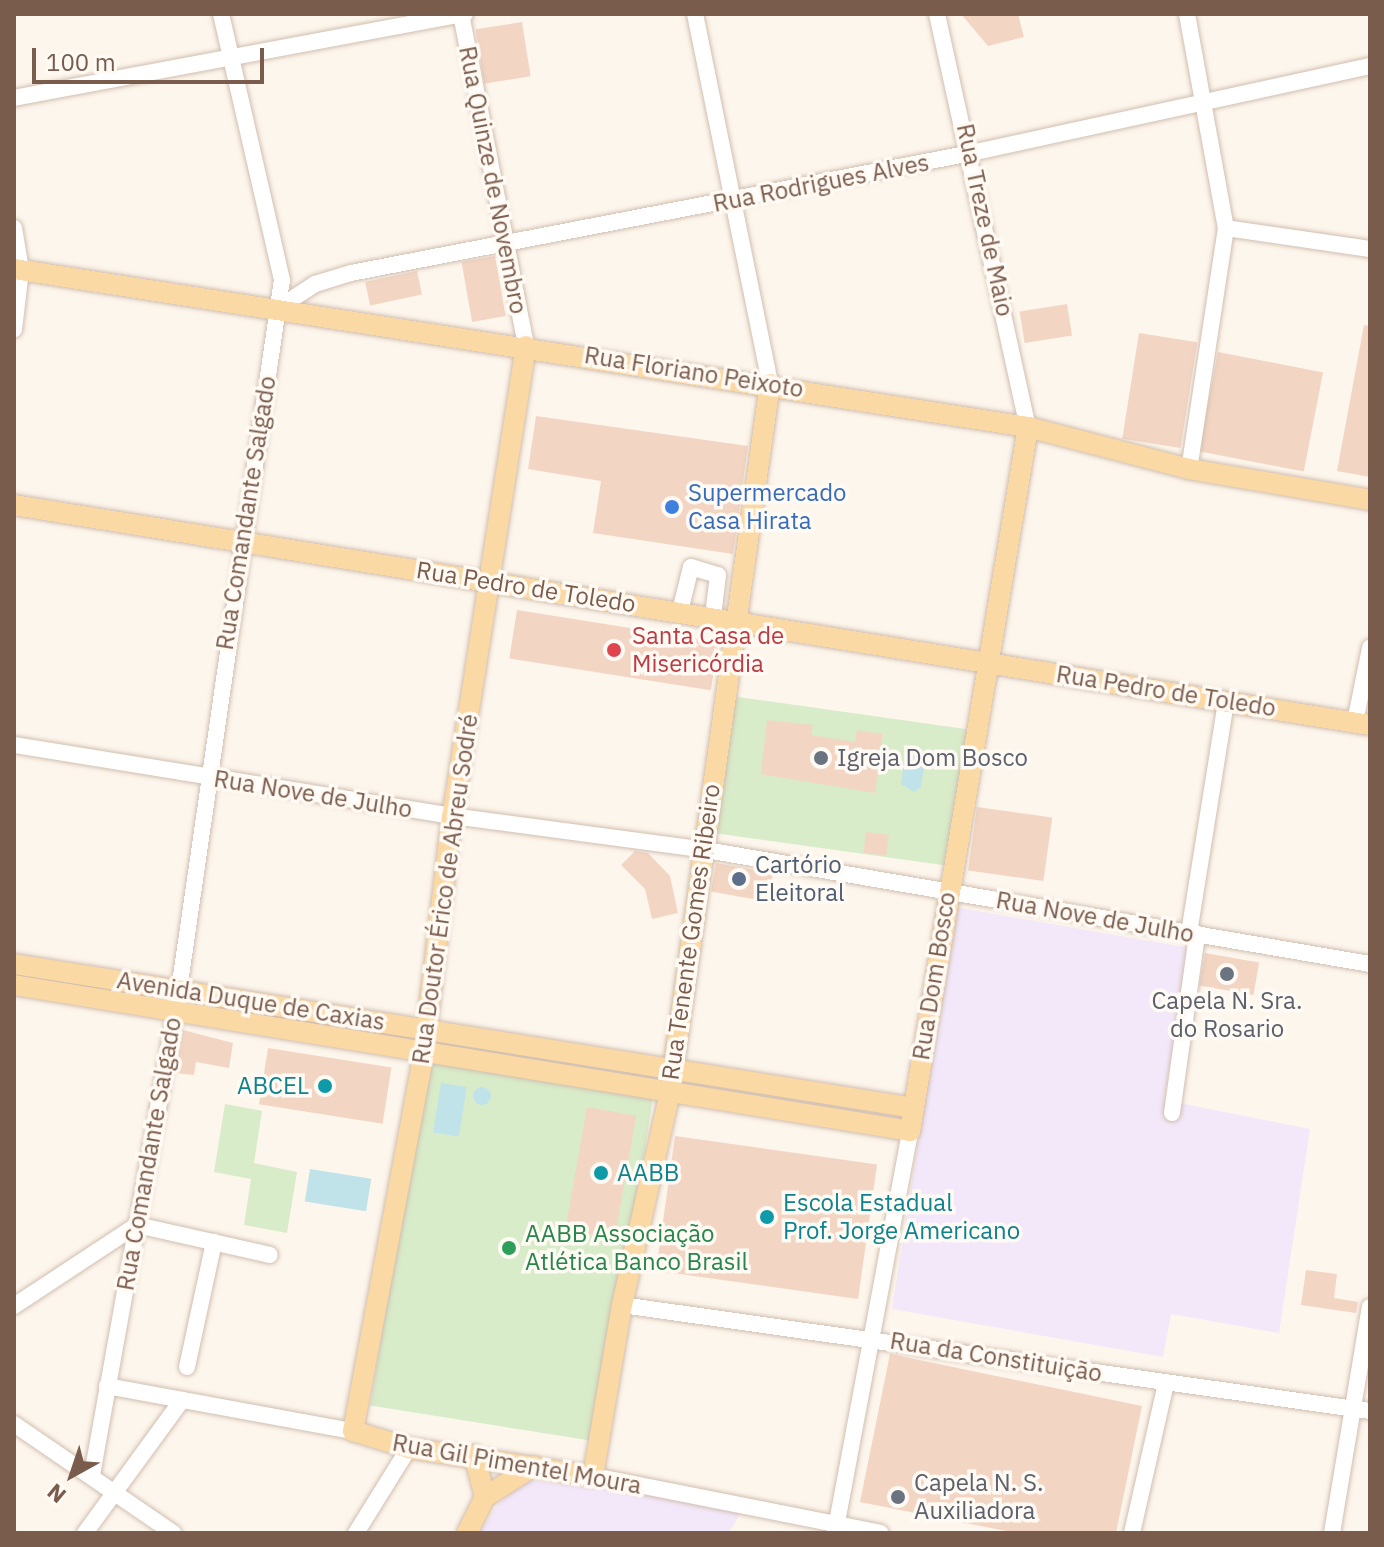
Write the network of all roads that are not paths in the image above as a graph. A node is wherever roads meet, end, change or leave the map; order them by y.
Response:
1 (221, 14) edge
2 (463, 14) edge
3 (695, 14) edge
4 (937, 14) edge
5 (1187, 14) edge
6 (229, 54) junction
7 (1370, 66) edge
8 (14, 98) edge
9 (1205, 100) junction
10 (971, 153) junction
11 (737, 200) junction
12 (14, 228) edge
13 (1226, 228) junction
14 (503, 244) junction
15 (1370, 249) edge
16 (18, 269) edge
17 (277, 309) junction
18 (14, 330) edge
19 (526, 346) junction
20 (770, 384) junction
21 (1028, 427) junction
22 (1189, 469) junction
23 (1370, 500) edge
24 (14, 505) edge
25 (241, 544) junction
26 (490, 581) junction
27 (680, 611) junction
28 (713, 616) junction
29 (739, 620) junction
30 (1370, 648) edge
31 (986, 661) junction
32 (1226, 701) junction
33 (1362, 724) edge
34 (14, 745) edge
35 (206, 778) junction
36 (452, 816) junction
37 (700, 849) junction
38 (947, 892) junction
39 (1193, 933) junction
40 (14, 964) edge
41 (1370, 964) edge
42 (14, 985) edge
43 (179, 990) junction
44 (175, 1011) junction
45 (425, 1029) junction
46 (424, 1052) junction
47 (672, 1069) junction
48 (670, 1092) junction
49 (914, 1108) junction
50 (1172, 1113) dead end
51 (910, 1131) junction
52 (137, 1225) junction
53 (214, 1242) junction
54 (270, 1255) dead end
55 (14, 1289) edge
56 (35, 1291) junction
57 (622, 1305) junction
58 (14, 1306) edge
59 (1370, 1307) edge
60 (868, 1337) junction
61 (187, 1367) dead end
62 (1166, 1383) junction
63 (107, 1386) junction
64 (182, 1400) junction
65 (1362, 1409) edge
66 (14, 1424) edge
67 (353, 1431) junction
68 (409, 1448) junction
69 (474, 1455) junction
70 (534, 1466) junction
71 (92, 1475) junction
72 (593, 1476) junction
73 (116, 1491) junction
74 (485, 1497) junction
75 (837, 1529) edge
76 (862, 1531) edge
77 (85, 1533) edge
78 (173, 1533) edge
79 (356, 1533) edge
80 (467, 1533) edge
81 (880, 1533) edge
82 (1132, 1533) edge
83 (1332, 1533) edge

1 - 6 street, Rua Comandante Salgado
2 - 6 street
2 - 14 street, Rua Quinze de Novembro
3 - 11 street
4 - 10 street, Rua Treze de Maio
5 - 9 street
6 - 8 street
6 - 17 street, Rua Comandante Salgado
7 - 9 street, Rua Rodrigues Alves
9 - 10 street, Rua Rodrigues Alves
9 - 13 street
10 - 11 street, Rua Rodrigues Alves
10 - 21 street, Rua Treze de Maio
11 - 14 street, Rua Rodrigues Alves
11 - 20 street
12 - 16 street
13 - 15 street
13 - 22 street
14 - 17 street, Rua Rodrigues Alves
14 - 19 street, Rua Quinze de Novembro
16 - 17 main road, Rua Floriano Peixoto
16 - 18 street
17 - 19 main road, Rua Floriano Peixoto
17 - 25 street, Rua Comandante Salgado
19 - 20 main road, Rua Floriano Peixoto
19 - 26 main road, Rua Doutor Érico de Abreu Sodré
20 - 21 main road, Rua Floriano Peixoto
20 - 29 main road, Rua Tenente Gomes Ribeiro
21 - 22 main road, Rua Floriano Peixoto
21 - 31 main road, Rua Dom Bosco
22 - 23 main road, Rua Floriano Peixoto
24 - 25 main road, Rua Pedro de Toledo
25 - 26 main road, Rua Pedro de Toledo
25 - 35 street, Rua Comandante Salgado
26 - 27 main road, Rua Pedro de Toledo
26 - 36 main road, Rua Doutor Érico de Abreu Sodré
27 - 28 main road, Rua Pedro de Toledo
27 - 28 street
28 - 29 main road, Rua Pedro de Toledo
29 - 31 main road, Rua Pedro de Toledo
29 - 37 main road, Rua Tenente Gomes Ribeiro
30 - 33 street
31 - 32 main road, Rua Pedro de Toledo
31 - 38 main road, Rua Dom Bosco
32 - 33 main road, Rua Pedro de Toledo
32 - 39 street
34 - 35 street, Rua Nove de Julho
35 - 36 street, Rua Nove de Julho
35 - 43 street, Rua Comandante Salgado
36 - 37 street, Rua Nove de Julho
36 - 45 main road, Rua Doutor Érico de Abreu Sodré
37 - 38 street, Rua Nove de Julho
37 - 47 main road, Rua Tenente Gomes Ribeiro
38 - 39 street, Rua Nove de Julho
38 - 49 main road, Rua Dom Bosco
39 - 41 street, Rua Nove de Julho
39 - 50 street
40 - 43 main road, Avenida Duque de Caxias
42 - 44 main road, Avenida Duque de Caxias
43 - 44 street, Rua Comandante Salgado
43 - 45 main road, Avenida Duque de Caxias
44 - 46 main road, Avenida Duque de Caxias
44 - 52 street, Rua Comandante Salgado
45 - 46 main road, Rua Doutor Érico de Abreu Sodré
45 - 47 main road, Avenida Duque de Caxias
46 - 48 main road, Avenida Duque de Caxias
46 - 67 main road, Rua Doutor Érico de Abreu Sodré
47 - 48 main road, Rua Tenente Gomes Ribeiro
47 - 49 main road, Avenida Duque de Caxias
48 - 51 main road, Avenida Duque de Caxias
48 - 57 main road, Rua Tenente Gomes Ribeiro
49 - 51 main road, Rua Dom Bosco
51 - 60 street, Rua Dom Bosco
52 - 53 street
52 - 56 street
52 - 63 street, Rua Comandante Salgado
53 - 54 street
53 - 61 street
55 - 56 street
56 - 58 street
57 - 60 street, Rua da Constituição
57 - 72 main road, Rua Tenente Gomes Ribeiro
59 - 65 street
60 - 62 street, Rua da Constituição
60 - 75 street, Rua Dom Bosco
62 - 65 street, Rua da Constituição
62 - 82 street
63 - 64 street, Rua Gil Pimentel Moura
63 - 71 street, Rua Comandante Salgado
64 - 67 street, Rua Gil Pimentel Moura
64 - 73 street
65 - 83 street
66 - 71 street
67 - 68 main road, Rua Gil Pimentel Moura
68 - 69 main road, Rua Gil Pimentel Moura
68 - 79 street
69 - 70 main road, Rua Gil Pimentel Moura
69 - 74 main road
70 - 72 main road, Rua Gil Pimentel Moura
70 - 74 main road
71 - 73 street
72 - 75 street, Rua Gil Pimentel Moura
73 - 77 street
73 - 78 street
74 - 80 main road
75 - 76 street, Rua Gil Pimentel Moura
76 - 81 street, Rua Gil Pimentel Moura

